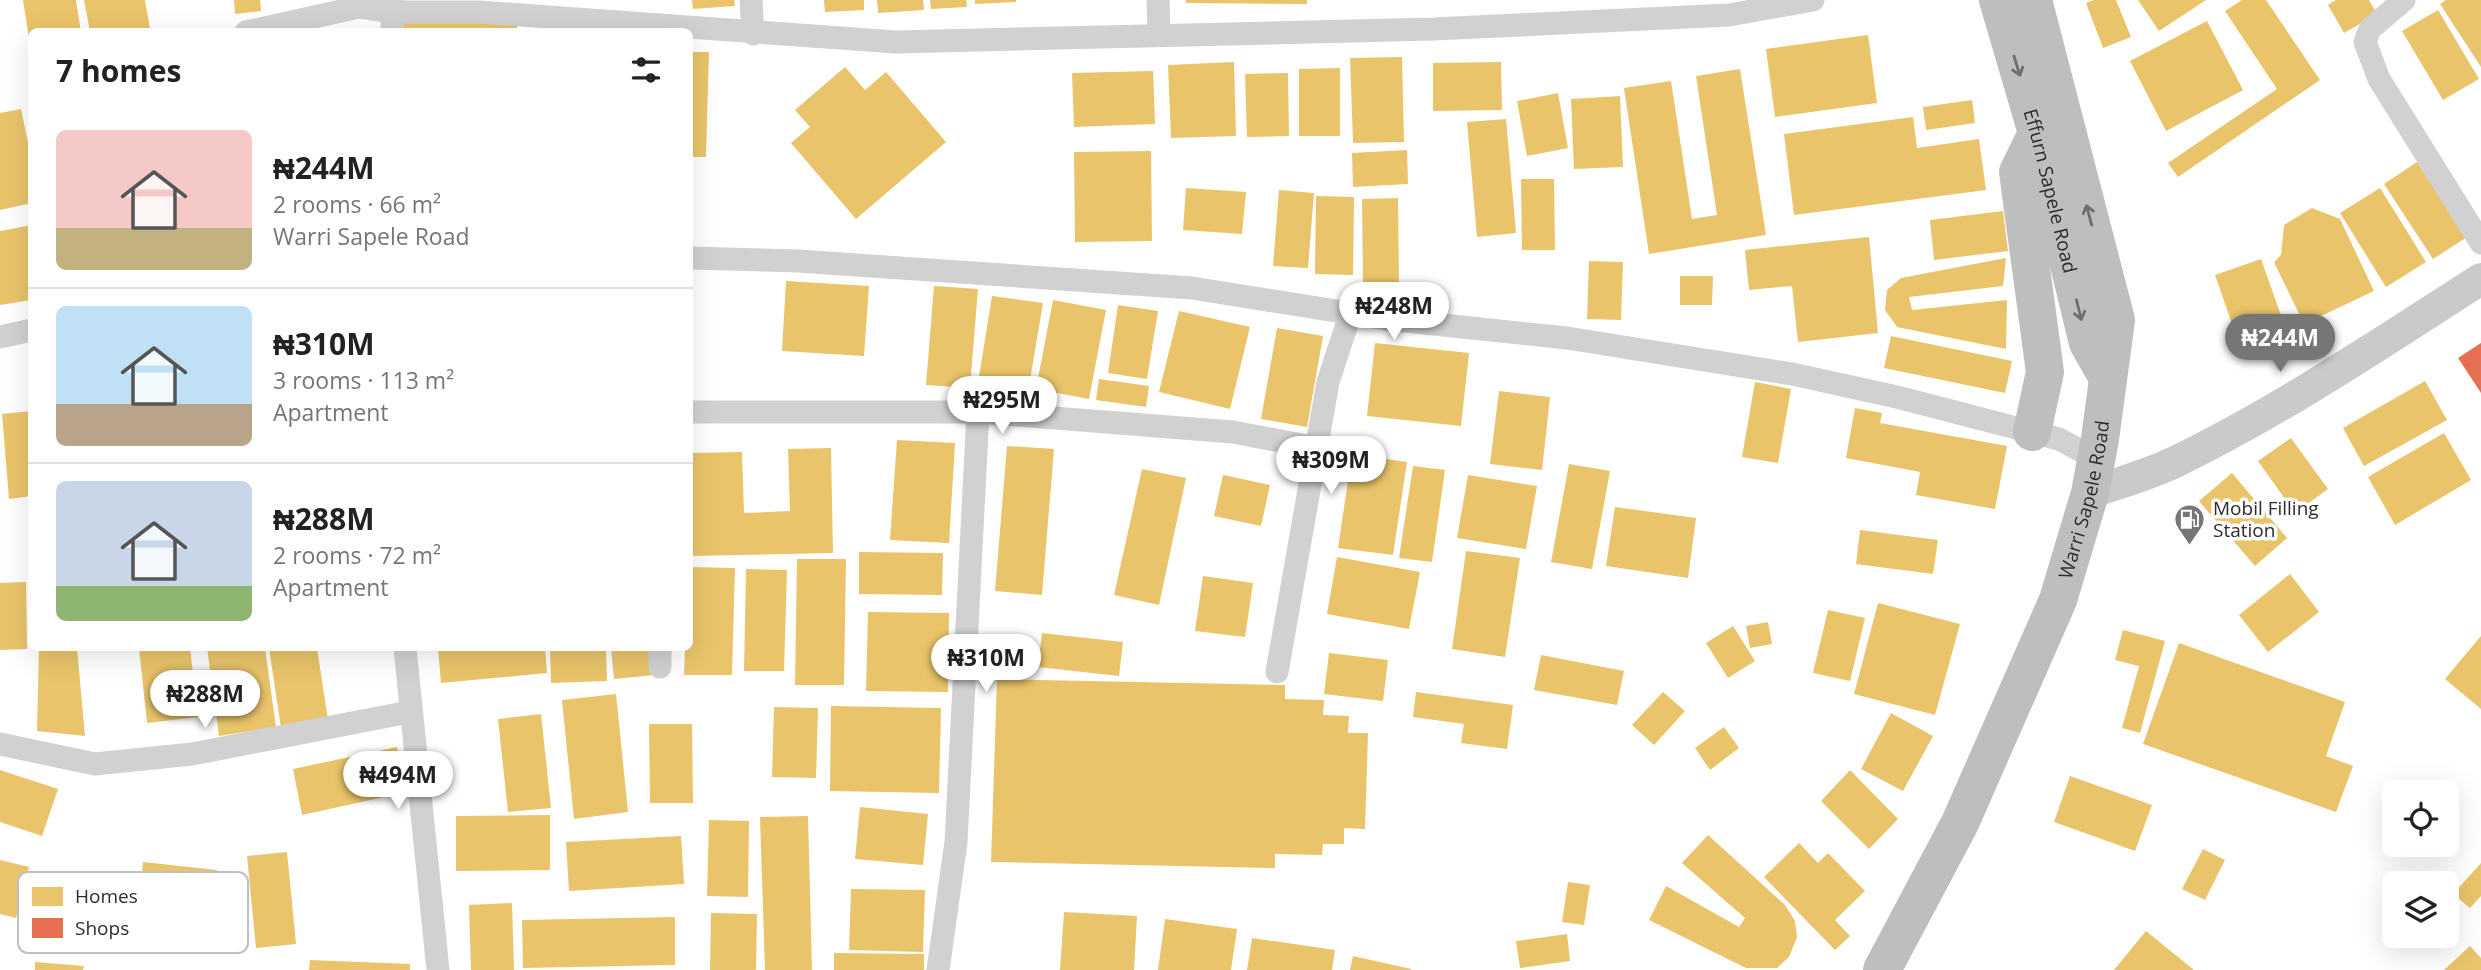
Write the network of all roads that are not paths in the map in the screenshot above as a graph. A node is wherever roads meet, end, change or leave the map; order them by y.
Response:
1 (751, 0) edge
2 (1158, 0) edge
3 (1813, 0) edge
4 (2404, 0) edge
5 (2019, 13) edge
6 (393, 14) edge
7 (264, 28) edge
8 (678, 28) edge
9 (693, 29) edge
10 (753, 34) junction
11 (1159, 34) junction
12 (2037, 133) junction
13 (2481, 243) edge
14 (693, 258) edge
15 (2481, 279) edge
16 (1351, 312) junction
17 (28, 331) edge
18 (0, 337) edge
19 (2108, 377) junction
20 (693, 412) edge
21 (978, 412) junction
22 (2032, 432) junction
23 (1317, 448) junction
24 (2093, 476) junction
25 (405, 651) edge
26 (1277, 672) dead end
27 (409, 712) junction
28 (0, 744) edge
29 (438, 970) edge
30 (938, 970) edge
31 (1882, 970) edge

1 - 10 street
2 - 11 street
3 - 11 street
4 - 13 street
5 -> 12 highway, Effurn Sapele Road
19 -> 5 highway, Warri Sapele Road
6 - 7 street
6 - 8 street
9 - 10 street
10 - 11 street
12 -> 19 highway, Effurn Sapele Road
12 - 22 highway
14 - 16 street
15 - 24 main road
16 - 22 street
16 - 23 street
17 - 18 street
19 - 24 highway, Warri Sapele Road
20 - 21 street
21 - 23 street
21 - 30 street
22 - 24 street
23 - 26 street
24 - 31 highway, Warri Sapele Road
25 - 27 street
27 - 28 street
27 - 29 street

